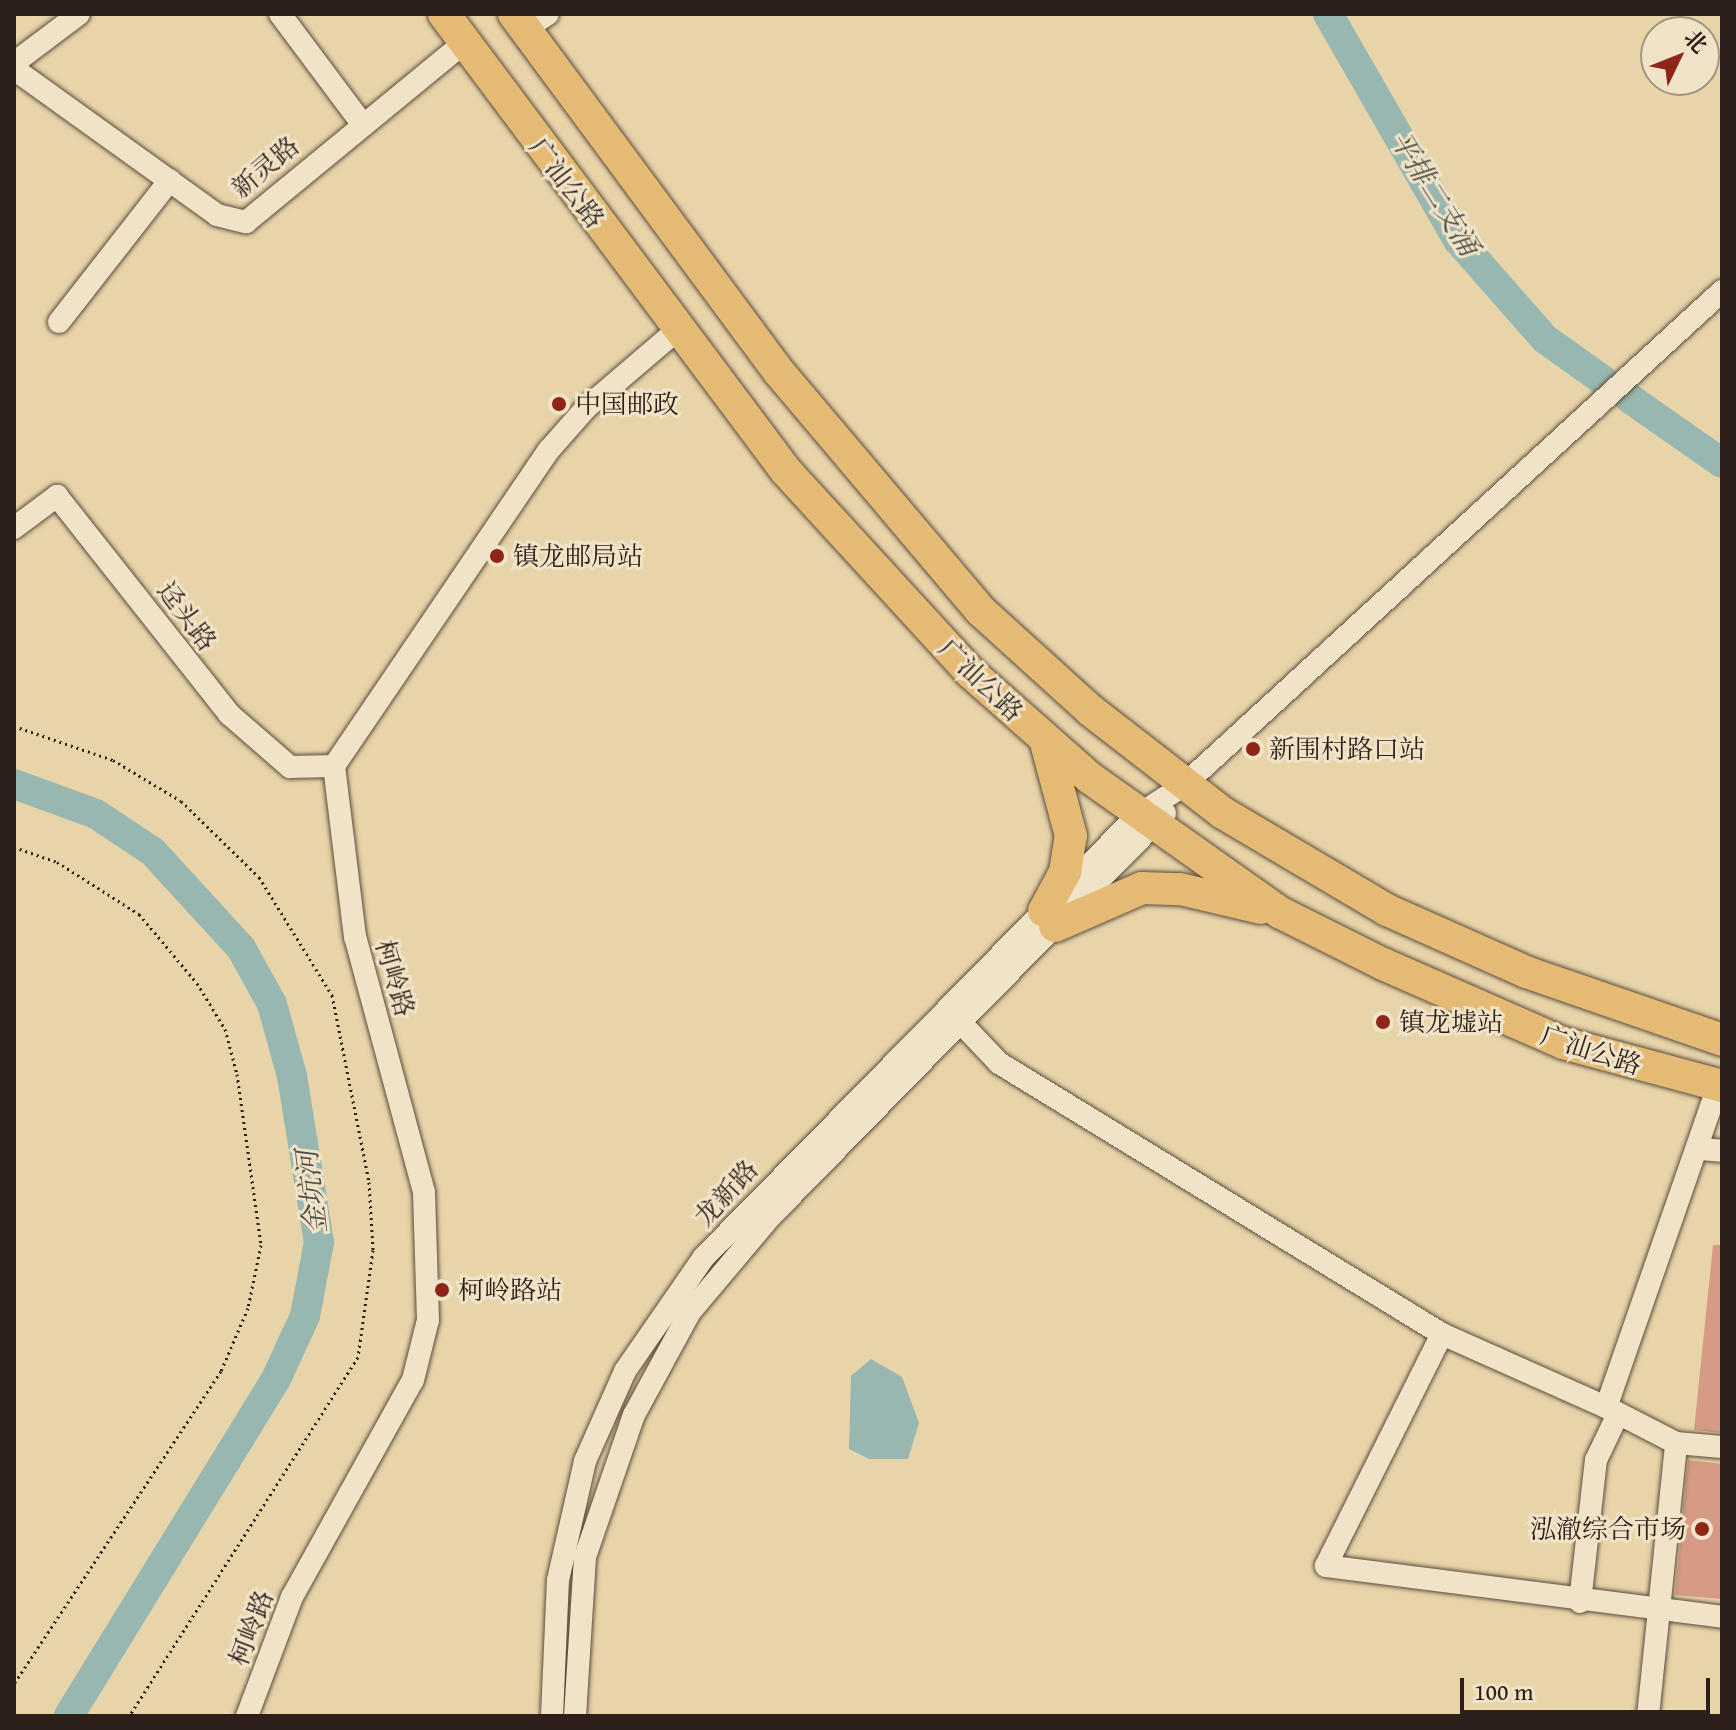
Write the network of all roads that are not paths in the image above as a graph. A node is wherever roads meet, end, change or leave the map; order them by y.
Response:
1 (79, 14) edge
2 (280, 14) edge
3 (444, 14) edge
4 (529, 19) edge
5 (465, 42) junction
6 (14, 63) edge
7 (14, 69) edge
8 (360, 121) junction
9 (170, 180) junction
10 (1722, 291) edge
11 (59, 322) dead end
12 (676, 331) junction
13 (14, 528) edge
14 (981, 611) junction
15 (943, 645) junction
16 (1044, 740) junction
17 (334, 766) junction
18 (1183, 786) junction
19 (1146, 822) junction
20 (1281, 913) junction
21 (1050, 919) junction
22 (1406, 919) junction
23 (1383, 964) junction
24 (1625, 1007) junction
25 (960, 1022) junction
26 (1722, 1022) edge
27 (1722, 1040) edge
28 (1721, 1087) edge
29 (1711, 1150) edge
30 (1442, 1334) junction
31 (1612, 1411) junction
32 (1676, 1443) junction
33 (1722, 1447) edge
34 (1580, 1602) junction
35 (1657, 1613) junction
36 (1722, 1617) edge
37 (247, 1716) edge
38 (552, 1716) edge
39 (575, 1716) edge
40 (1648, 1716) edge

1 - 6 street
2 - 8 street
3 - 5 highway, 广汕公路
4 - 14 highway, 广汕公路
5 - 8 street, 新灵路
5 - 12 highway, 广汕公路
7 - 9 street, 新灵路
8 - 9 street, 新灵路
9 - 11 street
10 - 18 street, 龙新路
12 - 15 highway, 广汕公路
12 - 17 street
13 - 17 street, 迳头路
14 - 15 highway
14 - 18 highway, 广汕公路
15 - 16 highway, 广汕公路
16 - 19 highway, 广汕公路
16 - 21 highway
17 - 37 street, 柯岭路
18 - 19 street, 龙新路
18 - 22 highway, 广汕公路
19 - 20 highway, 广汕公路
19 - 21 street, 龙新路
20 - 21 highway
20 - 23 highway, 广汕公路
21 - 25 street, 龙新路
21 - 38 street, 龙新路
22 - 23 highway
22 - 24 highway, 广汕公路
23 - 28 highway, 广汕公路
24 - 26 highway
24 - 27 highway, 广汕公路
25 - 30 street
25 - 39 street, 龙新路
28 - 29 street
29 - 31 street
30 - 31 street
30 - 34 street
31 - 32 street
31 - 34 street
32 - 33 street
32 - 35 street
34 - 35 street
35 - 36 street
35 - 40 street

